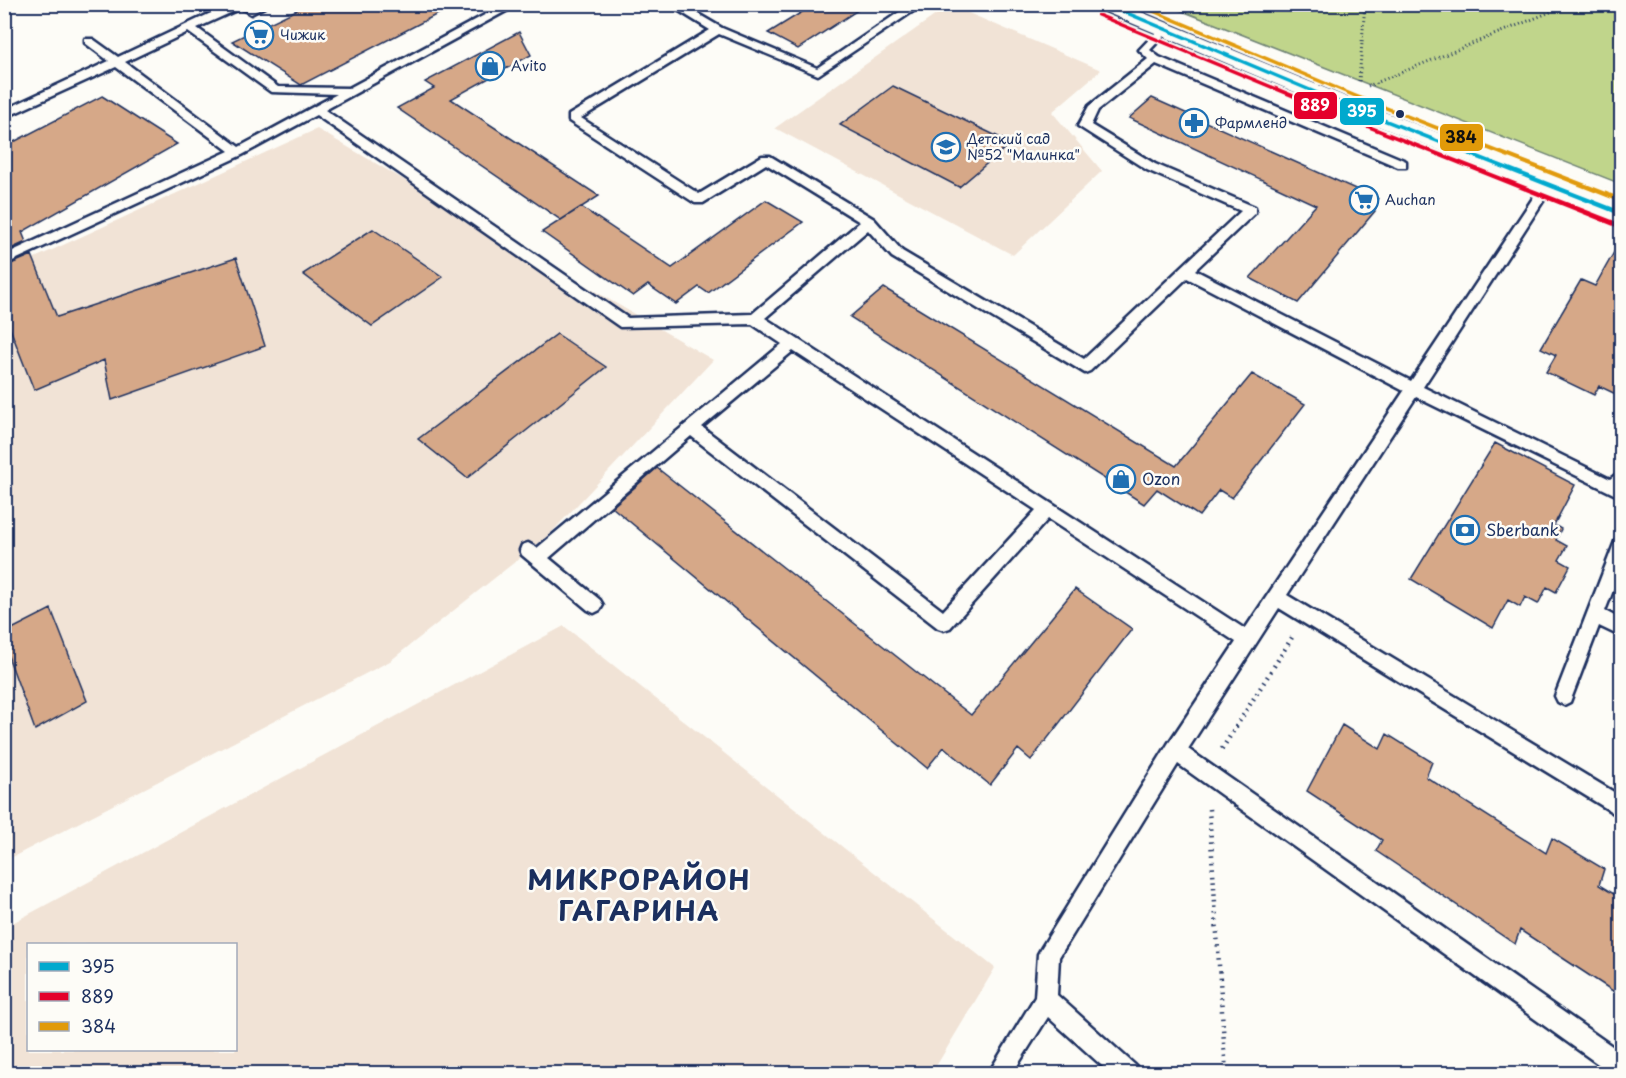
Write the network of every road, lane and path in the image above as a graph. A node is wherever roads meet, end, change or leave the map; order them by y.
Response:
1 (241, 4) edge
2 (265, 4) edge
3 (514, 4) edge
4 (673, 4) edge
5 (919, 4) edge
6 (1103, 4) edge
7 (1365, 4) edge
8 (1570, 4) edge
9 (188, 27) junction
10 (718, 30) junction
11 (1164, 30) junction
12 (89, 41) dead end
13 (1155, 59) junction
14 (116, 61) junction
15 (352, 91) junction
16 (317, 110) junction
17 (4, 115) edge
18 (238, 152) junction
19 (1402, 164) dead end
20 (1547, 186) junction
21 (1622, 214) edge
22 (869, 222) junction
23 (4, 261) edge
24 (1186, 271) junction
25 (756, 319) junction
26 (793, 343) junction
27 (1414, 389) junction
28 (691, 428) junction
29 (1618, 485) edge
30 (1047, 509) junction
31 (1622, 544) edge
32 (1277, 598) junction
33 (594, 605) dead end
34 (1595, 615) junction
35 (1306, 616) junction
36 (1622, 629) edge
37 (1249, 640) junction
38 (1564, 696) dead end
39 (1176, 751) junction
40 (1207, 773) junction
41 (1622, 808) edge
42 (1046, 1000) junction
43 (1622, 1067) edge
44 (999, 1074) edge
45 (1128, 1074) edge
46 (1226, 1074) edge

1 - 2 lane
1 - 9 lane
3 - 15 lane
4 - 10 lane
5 - 10 lane
6 - 11 main road
7 - 8 path
9 - 14 lane
9 - 15 lane
10 - 22 lane
11 - 13 lane
11 - 20 main road
12 - 14 lane
13 - 19 lane
13 - 24 lane
14 - 17 lane
14 - 18 lane
15 - 16 lane
16 - 18 lane
16 - 25 lane
18 - 23 lane
20 - 21 main road
20 - 27 lane
22 - 24 lane
22 - 25 lane
24 - 27 lane
25 - 26 lane
26 - 28 lane
26 - 30 lane
27 - 29 lane
27 - 32 lane
28 - 30 lane
28 - 33 lane
30 - 37 lane
31 - 34 lane
32 - 35 lane
32 - 37 lane
34 - 36 lane
34 - 38 lane
35 - 40 path
35 - 41 lane
37 - 39 lane
39 - 40 lane
39 - 42 lane
40 - 43 lane
40 - 46 path
42 - 44 lane
42 - 45 lane

